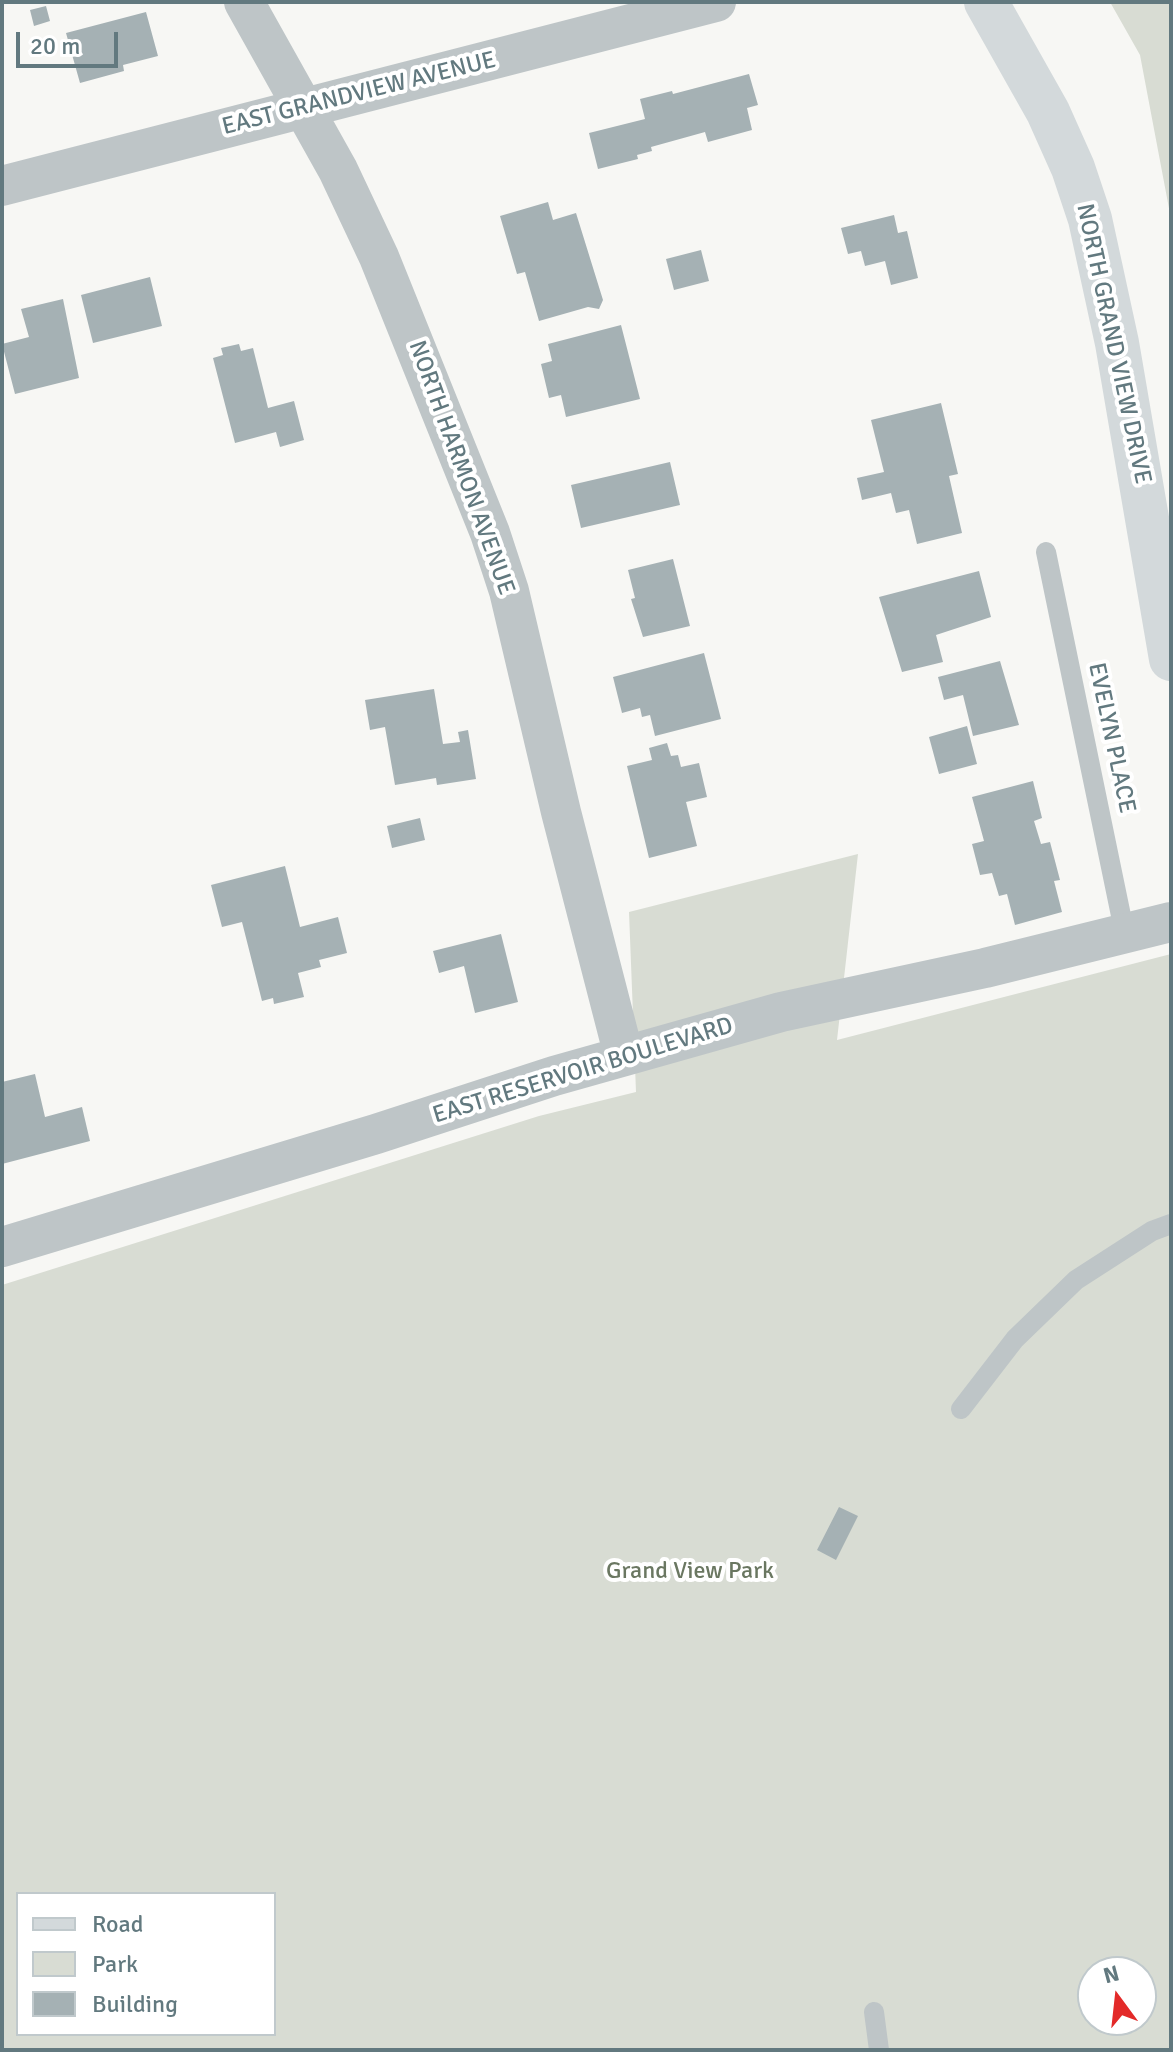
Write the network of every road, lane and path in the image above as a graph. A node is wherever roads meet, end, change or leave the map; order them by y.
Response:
1 (244, 2) edge
2 (716, 2) edge
3 (986, 2) edge
4 (304, 108) junction
5 (2, 186) edge
6 (1046, 552) dead end
7 (1171, 659) edge
8 (1171, 922) edge
9 (1125, 935) junction
10 (624, 1056) junction
11 (1171, 1224) edge
12 (2, 1247) edge
13 (961, 1409) dead end
14 (874, 2012) dead end
15 (879, 2050) edge

1 - 4 street, NORTH HARMON AVENUE
2 - 4 street, EAST GRANDVIEW AVENUE
3 - 7 street, NORTH GRAND VIEW DRIVE
4 - 5 street, EAST GRANDVIEW AVENUE
4 - 10 street, NORTH HARMON AVENUE
6 - 9 lane, EVELYN PLACE
8 - 9 street, EAST RESERVOIR BOULEVARD
9 - 10 street, EAST RESERVOIR BOULEVARD
10 - 12 street, EAST RESERVOIR BOULEVARD
11 - 13 lane
14 - 15 lane

